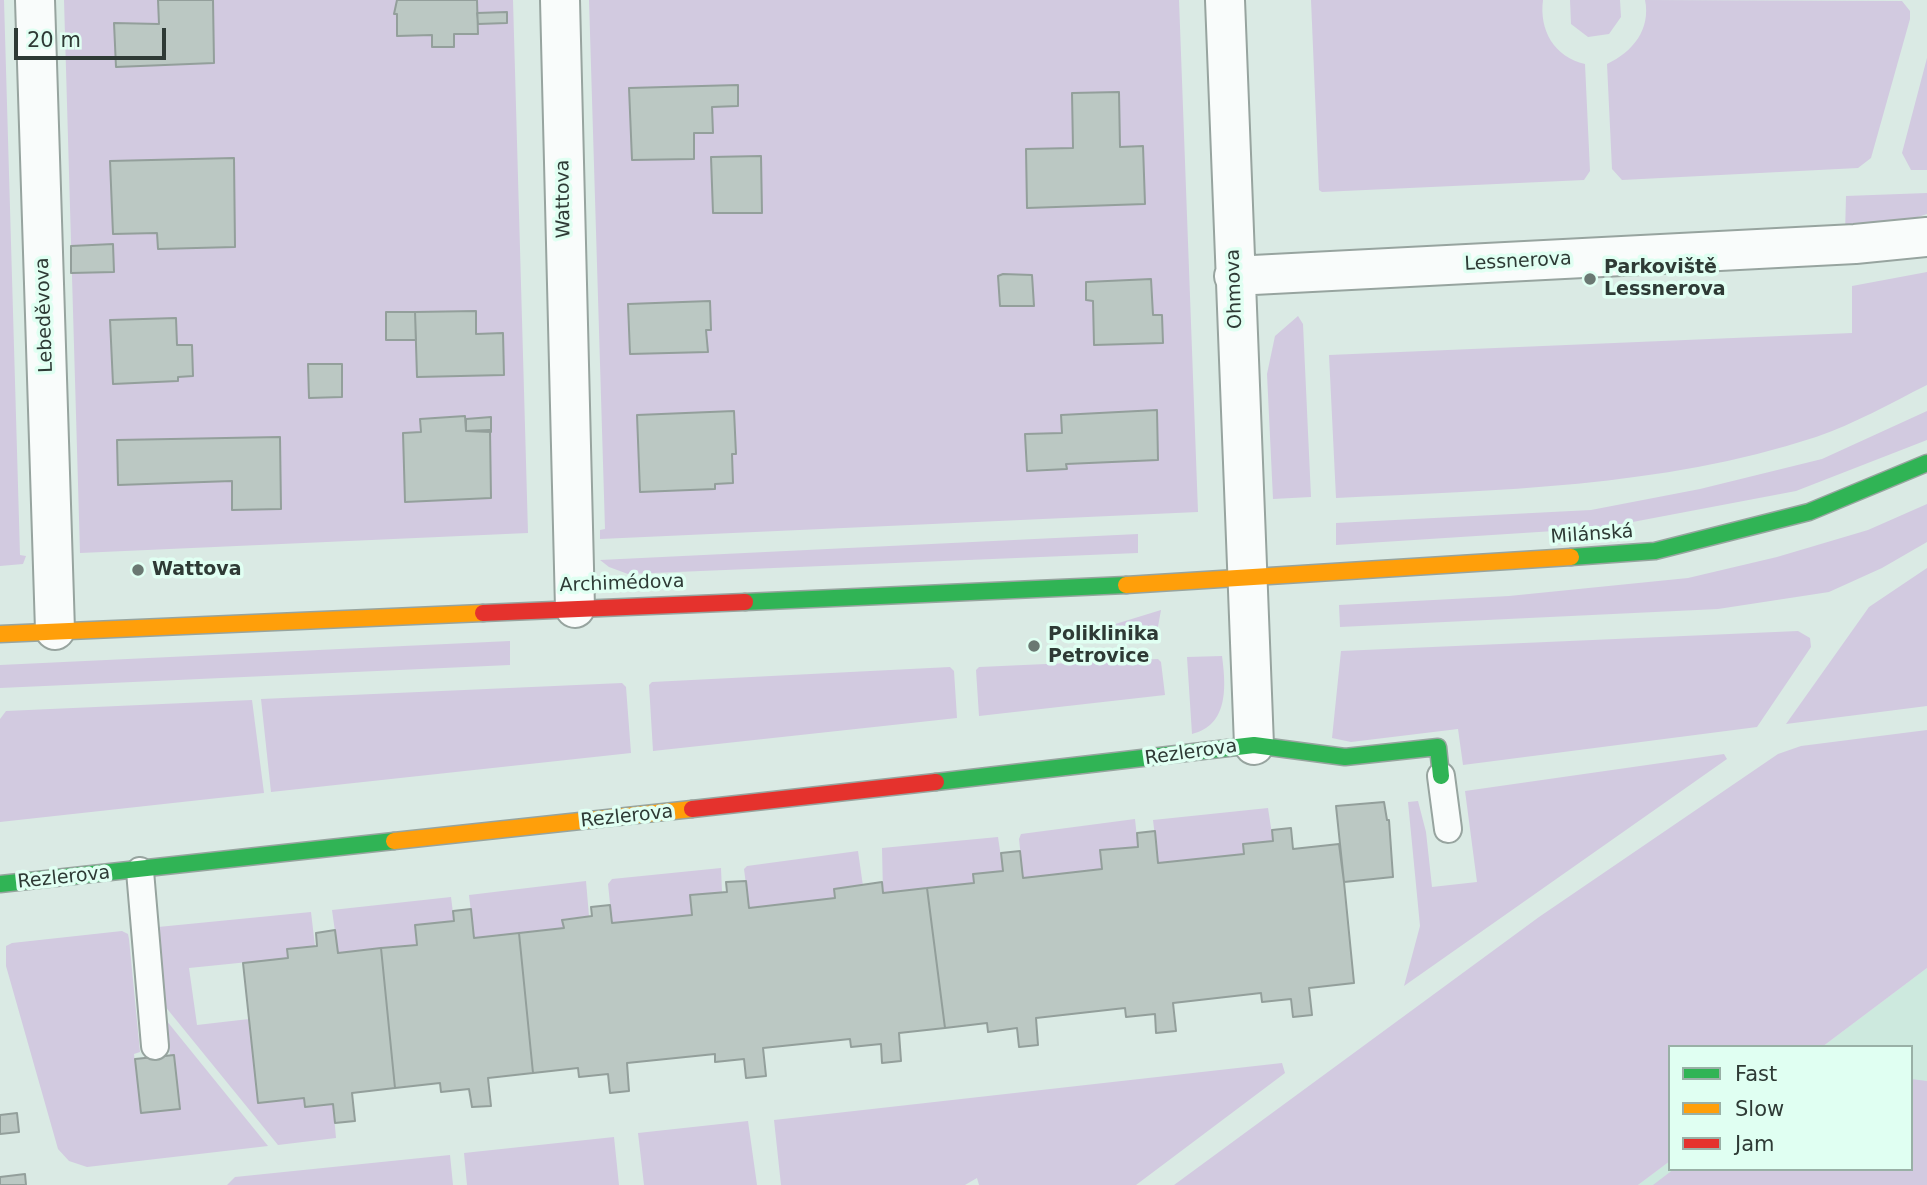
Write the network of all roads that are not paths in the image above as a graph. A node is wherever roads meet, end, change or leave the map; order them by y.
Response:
1 (35, 0) edge
2 (560, 0) edge
3 (1225, 0) edge
4 (1927, 237) edge
5 (1234, 276) junction
6 (1927, 463) edge
7 (1246, 578) junction
8 (575, 608) junction
9 (55, 630) junction
10 (0, 634) edge
11 (1254, 745) junction
12 (1441, 776) joint
13 (1448, 829) dead end
14 (140, 871) junction
15 (0, 884) edge
16 (155, 1046) dead end

1 - 9 street, Lebeděvova
2 - 8 street, Wattova
3 - 5 street, Ohmova
4 - 5 street, Lessnerova
5 - 7 street, Ohmova
6 - 7 street, Milánská
7 - 8 street, Archimédova
7 - 11 street, Rezlerova
8 - 9 street, Archimédova
9 - 10 street, Archimédova
11 - 12 street, Rezlerova
11 - 14 street, Rezlerova
12 - 13 lane
14 - 15 street, Rezlerova
14 - 16 lane

